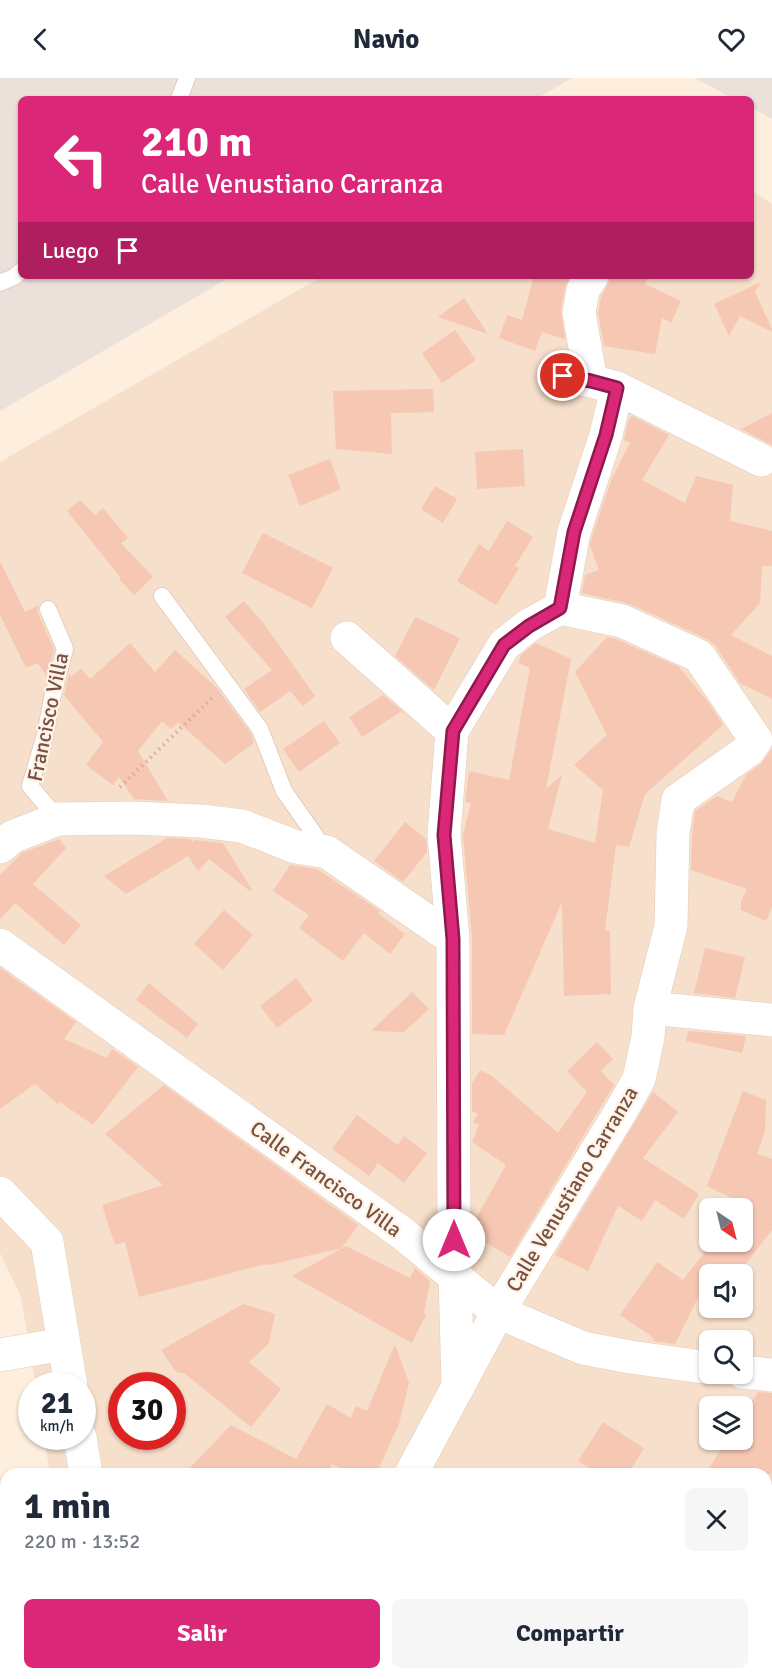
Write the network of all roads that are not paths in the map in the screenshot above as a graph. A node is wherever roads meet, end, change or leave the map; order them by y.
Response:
1 (186, 78) edge
2 (180, 96) edge
3 (18, 274) edge
4 (590, 279) edge
5 (0, 283) edge
6 (590, 382) junction
7 (761, 460) dead end
8 (162, 596) dead end
9 (560, 608) junction
10 (48, 609) dead end
11 (347, 638) dead end
12 (453, 731) junction
13 (58, 819) junction
14 (0, 847) edge
15 (327, 852) junction
16 (453, 939) junction
17 (0, 945) edge
18 (650, 1008) junction
19 (772, 1020) edge
20 (0, 1193) edge
21 (455, 1275) junction
22 (498, 1312) junction
23 (64, 1344) junction
24 (0, 1355) edge
25 (699, 1367) edge
26 (69, 1372) edge
27 (753, 1373) edge
28 (772, 1376) edge
29 (458, 1386) junction
30 (82, 1450) edge
31 (85, 1468) edge
32 (414, 1468) edge

1 - 2 lane
3 - 5 lane
4 - 6 street
6 - 7 street
6 - 9 street
8 - 15 lane
9 - 12 street
9 - 18 street, Calle Venustiano Carranza
10 - 13 lane, Francisco Villa
11 - 12 street
12 - 16 street
13 - 14 street
13 - 15 street
15 - 16 street
16 - 21 street
17 - 21 street, Calle Francisco Villa
18 - 19 street
18 - 22 street, Calle Venustiano Carranza
20 - 23 street
21 - 22 street, Calle Francisco Villa
21 - 29 street
22 - 25 street, Calle Francisco Villa
22 - 29 street, Calle Venustiano Carranza
23 - 24 street
23 - 26 street
27 - 28 street
29 - 32 street, Calle Venustiano Carranza
30 - 31 street

